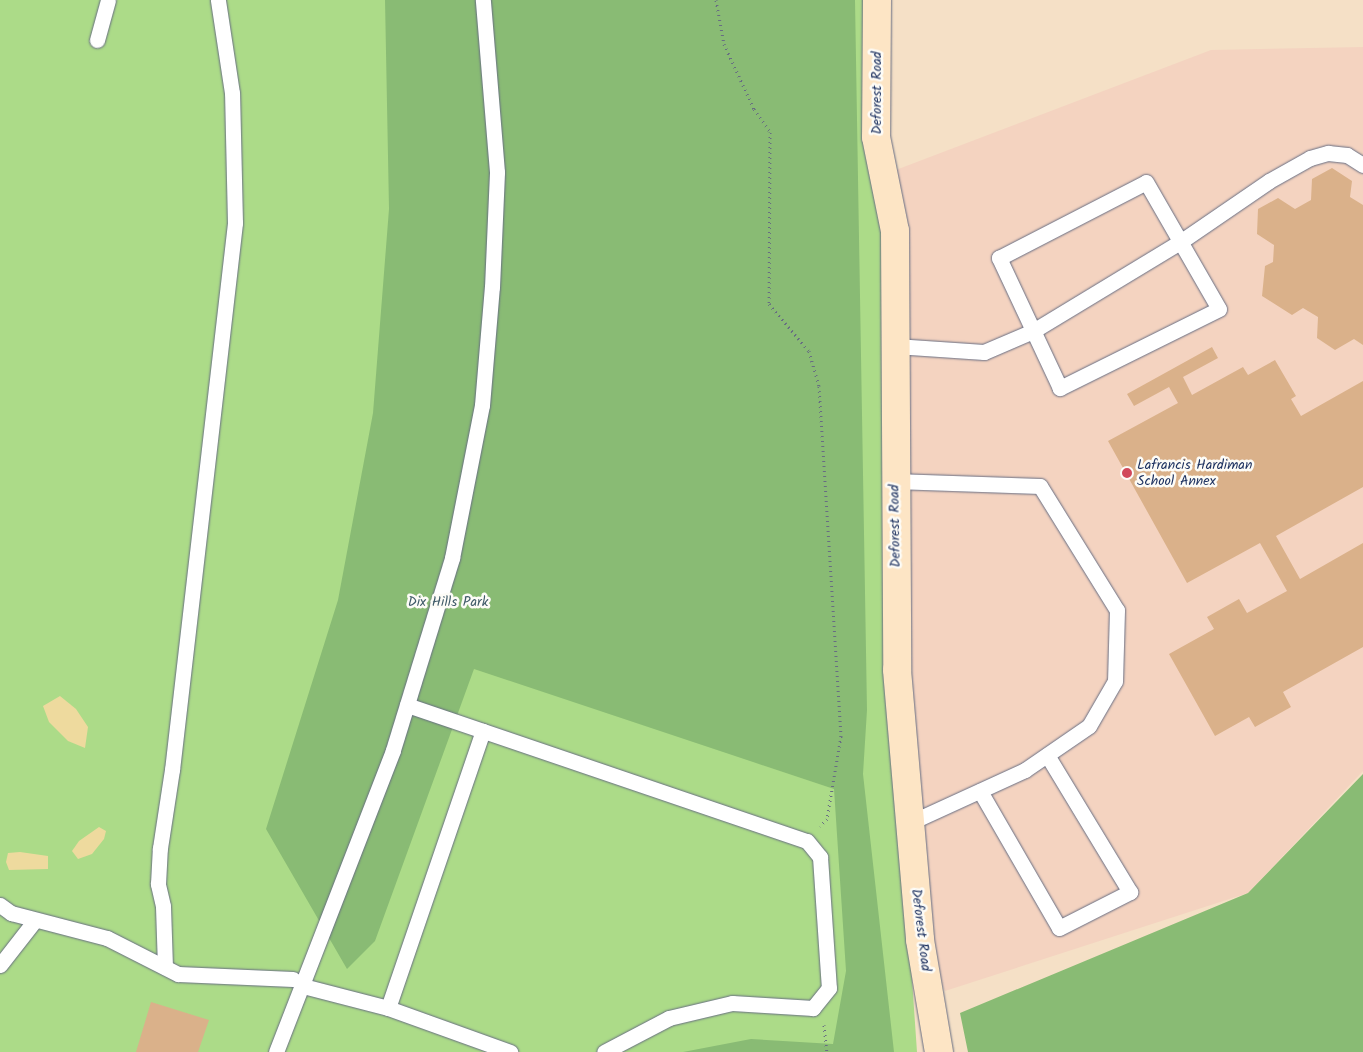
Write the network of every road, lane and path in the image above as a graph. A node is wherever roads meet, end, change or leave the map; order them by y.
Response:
1 (108, 0) edge
2 (218, 0) edge
3 (483, 0) edge
4 (716, 0) edge
5 (877, 0) edge
6 (97, 40) dead end
7 (1363, 165) edge
8 (1180, 242) junction
9 (1033, 331) junction
10 (895, 346) junction
11 (894, 481) junction
12 (407, 705) junction
13 (483, 731) junction
14 (1046, 755) junction
15 (980, 791) junction
16 (827, 819) dead end
17 (909, 823) junction
18 (0, 905) edge
19 (35, 920) junction
20 (0, 965) edge
21 (165, 967) junction
22 (298, 982) junction
23 (388, 1008) junction
24 (276, 1052) edge
25 (510, 1052) edge
26 (604, 1052) edge
27 (939, 1052) edge

1 - 6 lane
2 - 21 lane
3 - 12 lane
4 - 16 path
5 - 10 street, Deforest Road
7 - 8 lane
8 - 9 lane
8 - 9 lane
8 - 9 lane
9 - 10 lane
10 - 11 street, Deforest Road
11 - 14 lane
11 - 17 street, Deforest Road
12 - 13 lane
12 - 22 lane
13 - 23 lane
13 - 26 lane
14 - 15 lane
14 - 15 lane
15 - 17 lane
17 - 27 street, Deforest Road
18 - 19 lane
19 - 20 lane
19 - 21 lane
21 - 22 lane
22 - 23 lane
22 - 24 lane
23 - 25 lane

